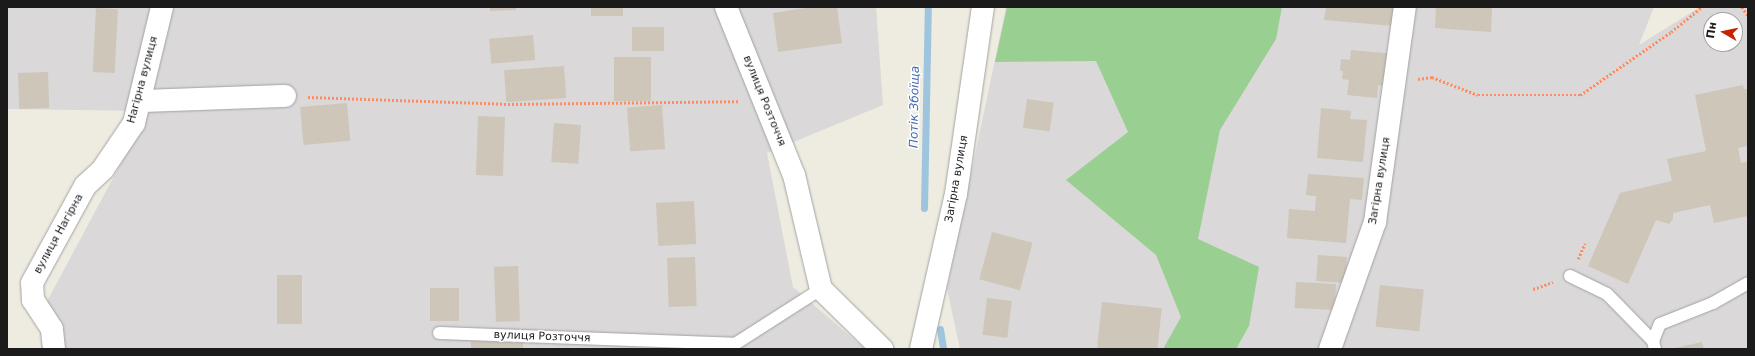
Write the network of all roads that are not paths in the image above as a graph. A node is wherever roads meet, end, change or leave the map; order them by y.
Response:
1 (162, 7) edge
2 (726, 7) edge
3 (983, 7) edge
4 (1405, 7) edge
5 (285, 96) road end
6 (140, 101) junction
7 (85, 186) joint
8 (1570, 276) dead end
9 (1748, 283) edge
10 (821, 289) junction
11 (439, 333) dead end
12 (1654, 345) edge
13 (54, 349) edge
14 (882, 349) edge
15 (921, 349) edge
16 (1330, 349) edge

1 - 6 street, Нагірна вулиця
2 - 10 street, вулиця Розточчя
3 - 15 street, Загірна вулиця
4 - 16 street, Загірна вулиця
5 - 6 street
6 - 7 street, Нагірна вулиця
7 - 13 street, вулиця Нагірна
8 - 12 lane
9 - 12 lane
10 - 11 lane, вулиця Розточчя
10 - 14 street

